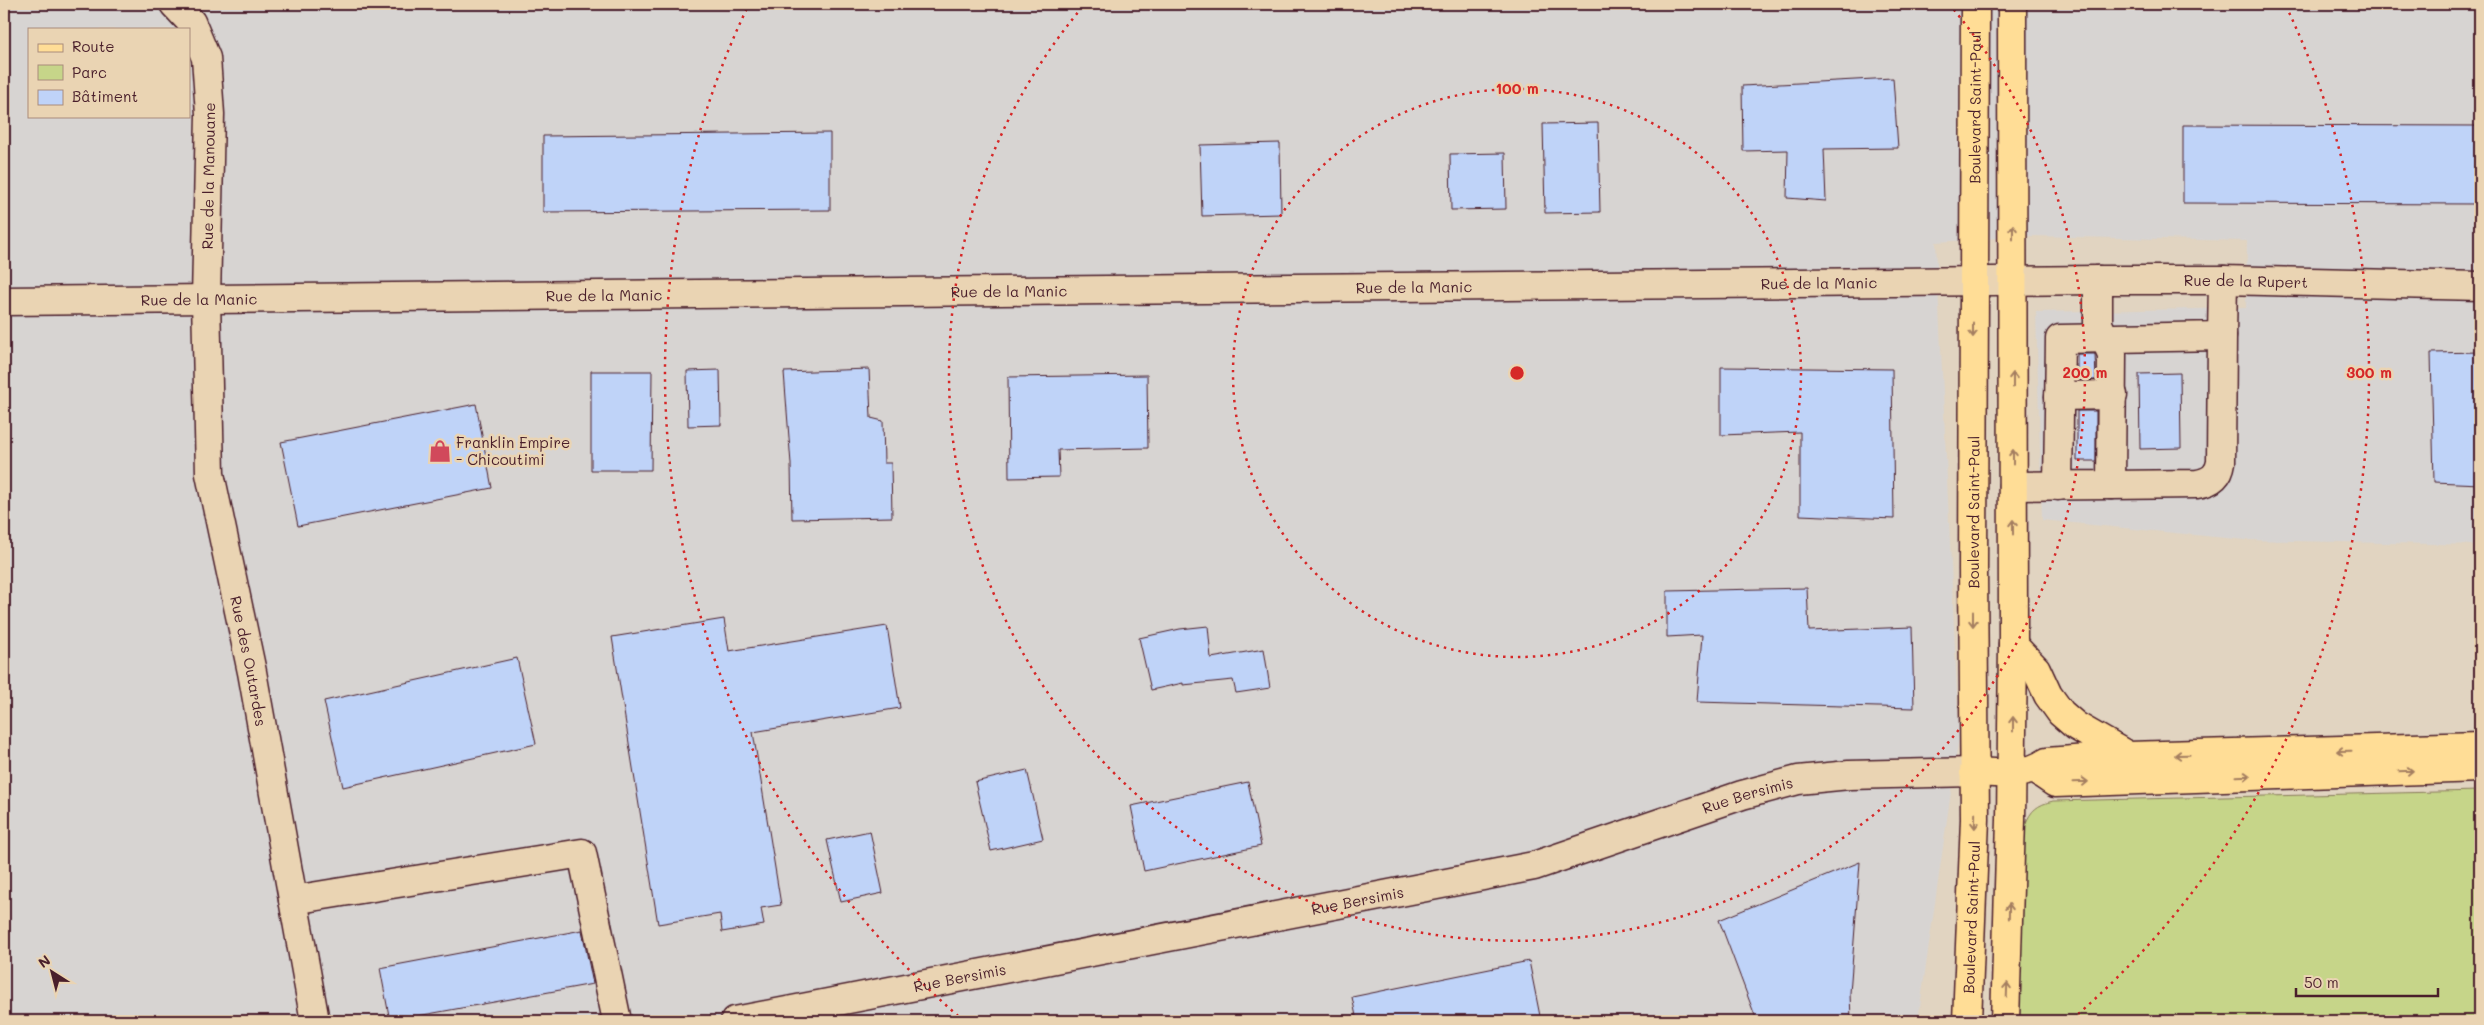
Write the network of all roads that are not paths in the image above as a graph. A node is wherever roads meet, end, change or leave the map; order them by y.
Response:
1 (174, 4) edge
2 (1975, 4) edge
3 (2012, 4) edge
4 (2098, 280) junction
5 (2223, 280) junction
6 (2013, 281) junction
7 (1973, 282) junction
8 (2480, 286) edge
9 (206, 299) junction
10 (4, 301) edge
11 (2222, 336) junction
12 (2104, 338) junction
13 (2113, 395) junction
14 (2059, 396) junction
15 (2111, 485) junction
16 (2013, 486) junction
17 (2058, 486) junction
18 (2013, 645) junction
19 (2480, 746) edge
20 (2128, 756) junction
21 (2480, 768) edge
22 (2024, 771) junction
23 (1974, 772) junction
24 (293, 900) junction
25 (315, 1021) edge
26 (617, 1021) edge
27 (734, 1021) edge
28 (1967, 1021) edge
29 (2005, 1021) edge

1 - 9 street, Rue de la Manouane
2 - 7 main road, Boulevard Saint-Paul
6 -> 3 main road
4 - 5 street, Rue de la Rupert
4 - 6 street, Rue de la Rupert
4 - 12 street
5 - 8 street, Rue de la Rupert
5 - 11 street
6 - 7 street, Rue de la Manic
16 -> 6 main road
7 - 9 street, Rue de la Manic
7 -> 23 main road, Boulevard Saint-Paul
9 - 10 street, Rue de la Manic
9 - 24 street, Rue des Outardes
11 - 12 street
11 - 15 street
12 - 13 street
12 - 14 street
13 - 14 street
13 - 15 street
14 - 17 street
15 - 17 street
16 - 17 street
18 -> 16 main road
18 - 20 main road
22 -> 18 main road
19 -> 20 main road
20 - 22 main road
22 -> 21 main road
22 - 23 main road
29 -> 22 main road
23 - 27 street, Rue Bersimis
23 -> 28 main road, Boulevard Saint-Paul
24 - 25 street, Rue des Outardes
24 - 26 street

